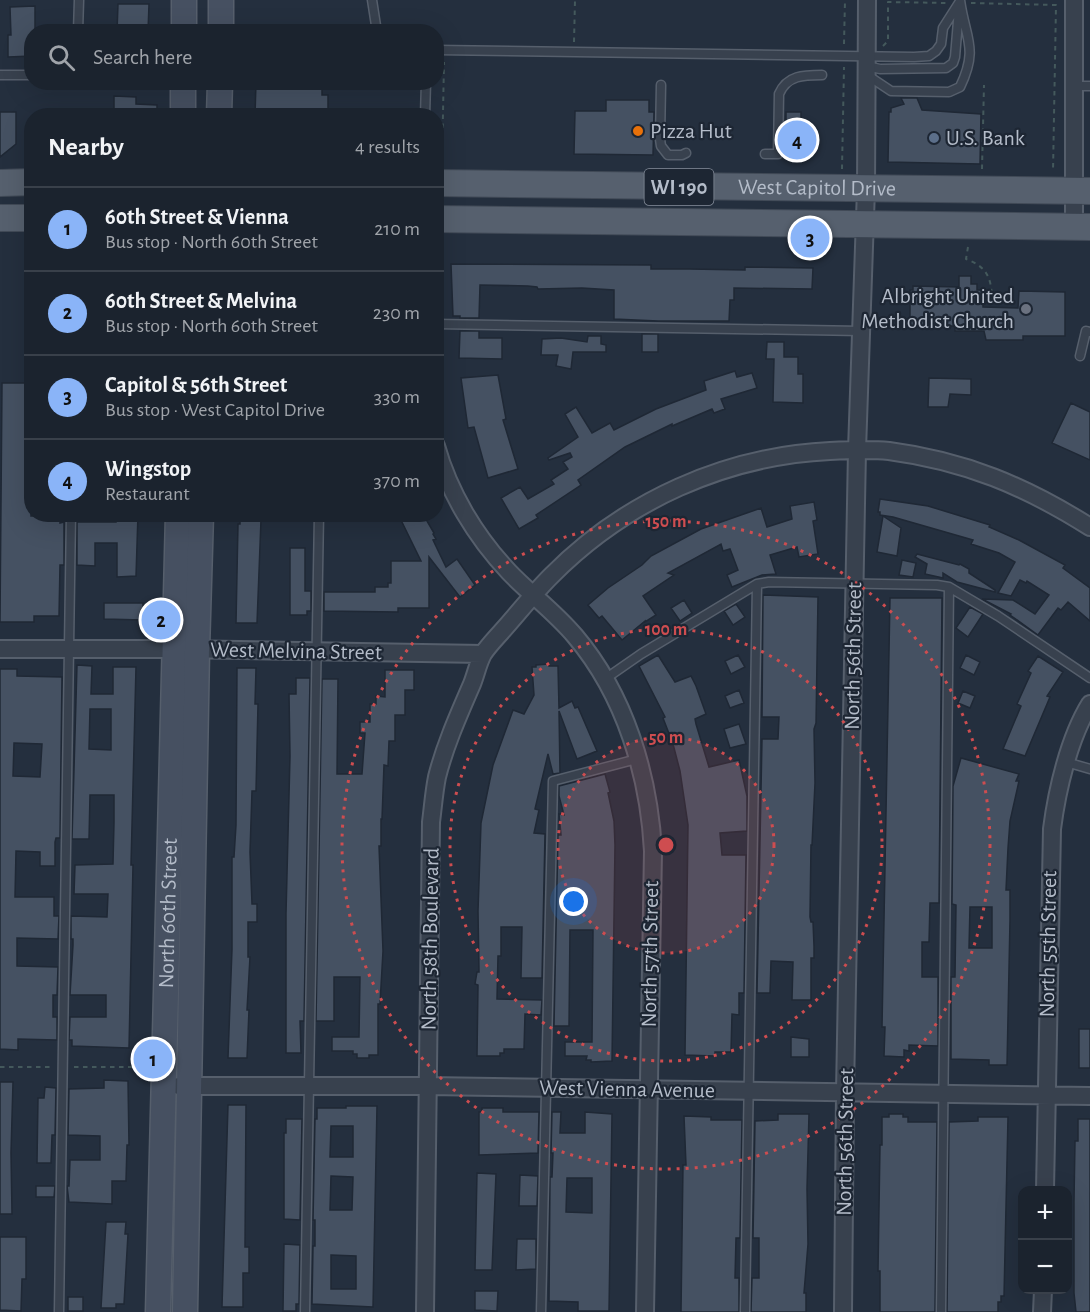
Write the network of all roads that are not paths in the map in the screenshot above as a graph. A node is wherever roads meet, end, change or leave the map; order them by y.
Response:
1 (79, 0) edge
2 (184, 0) edge
3 (222, 0) edge
4 (372, 0) edge
5 (867, 0) edge
6 (1074, 0) edge
7 (960, 1) edge
8 (78, 24) edge
9 (184, 24) edge
10 (221, 24) edge
11 (376, 24) edge
12 (444, 50) edge
13 (866, 66) junction
14 (0, 75) edge
15 (24, 75) edge
16 (822, 75) dead end
17 (661, 85) dead end
18 (1082, 86) edge
19 (183, 90) edge
20 (426, 90) edge
21 (183, 108) edge
22 (425, 108) edge
23 (686, 153) dead end
24 (765, 154) dead end
25 (444, 174) edge
26 (24, 182) edge
27 (0, 183) edge
28 (644, 186) junction
29 (866, 189) junction
30 (1082, 191) edge
31 (0, 218) edge
32 (24, 218) edge
33 (444, 219) edge
34 (643, 222) junction
35 (863, 225) junction
36 (1082, 227) edge
37 (444, 324) edge
38 (861, 332) junction
39 (1090, 332) edge
40 (1080, 356) dead end
41 (857, 450) junction
42 (444, 467) edge
43 (71, 522) edge
44 (178, 522) edge
45 (200, 522) edge
46 (319, 522) edge
47 (1090, 527) edge
48 (855, 582) junction
49 (757, 584) junction
50 (949, 587) junction
51 (534, 594) junction
52 (0, 649) edge
53 (68, 649) junction
54 (186, 649) junction
55 (317, 651) junction
56 (483, 654) junction
57 (1090, 678) edge
58 (605, 679) junction
59 (1090, 704) edge
60 (637, 759) junction
61 (1066, 762) junction
62 (1090, 769) edge
63 (164, 1086) junction
64 (188, 1086) junction
65 (308, 1086) junction
66 (428, 1086) junction
67 (545, 1088) junction
68 (648, 1089) junction
69 (750, 1090) junction
70 (845, 1092) junction
71 (944, 1093) junction
72 (1046, 1095) junction
73 (1090, 1096) edge
74 (1044, 1186) edge
75 (1043, 1294) edge
76 (59, 1312) edge
77 (158, 1312) edge
78 (184, 1312) edge
79 (305, 1312) edge
80 (425, 1312) edge
81 (541, 1312) edge
82 (645, 1312) edge
83 (745, 1312) edge
84 (843, 1312) edge
85 (941, 1312) edge
86 (1042, 1312) edge

1 - 8 lane
2 - 9 main road
3 - 10 main road
4 - 11 lane
5 - 13 street, North 56th Street
6 - 18 street
7 - 13 lane
7 - 13 lane
7 - 13 lane
12 - 13 lane
13 - 29 street, North 56th Street
14 - 15 lane
16 - 24 lane
17 - 23 lane
18 - 30 street
19 - 21 main road
20 - 22 lane
25 - 28 main road, West Capitol Drive / WI 190
26 - 27 main road
28 - 29 main road, West Capitol Drive / WI 190
28 - 34 main road
29 - 30 main road, West Capitol Drive / WI 190
29 - 35 street, North 56th Street
30 - 36 street
31 - 32 main road
33 - 34 main road, West Capitol Drive / WI 190
34 - 35 main road, West Capitol Drive / WI 190
35 - 36 main road, West Capitol Drive / WI 190
35 - 38 street, North 56th Street
37 - 38 lane
38 - 41 street, North 56th Street
39 - 40 lane
41 - 47 street
41 - 48 street, North 56th Street
41 - 51 street
42 - 51 street, North 57th Street
43 - 53 lane
44 - 54 main road, North 60th Street
45 - 54 main road, North 60th Street
46 - 55 lane
48 - 49 lane
48 - 50 lane
48 - 70 street, North 56th Street
49 - 58 lane
49 - 69 lane
50 - 57 lane
50 - 71 lane
51 - 56 street, North 58th Boulevard
51 - 58 street, North 57th Street
52 - 53 street, West Melvina Street
53 - 54 street, West Melvina Street
53 - 76 lane
54 - 55 street, West Melvina Street
54 - 63 main road, North 60th Street
54 - 64 main road, North 60th Street
55 - 56 street, West Melvina Street
55 - 65 lane
56 - 66 street, North 58th Boulevard
58 - 60 street, North 57th Street
59 - 61 street, North 55th Street
60 - 67 lane
60 - 68 street, North 57th Street
61 - 62 lane
61 - 72 street, North 55th Street
63 - 64 street, West Vienna Avenue
63 - 77 main road, North 60th Street
64 - 65 street, West Vienna Avenue
64 - 78 main road, North 60th Street
65 - 66 street, West Vienna Avenue
65 - 79 lane
66 - 67 street, West Vienna Avenue
66 - 80 street, North 58th Boulevard
67 - 68 street, West Vienna Avenue
67 - 81 lane
68 - 69 street, West Vienna Avenue
68 - 82 street, North 57th Street
69 - 70 street, West Vienna Avenue
69 - 83 lane
70 - 71 street, West Vienna Avenue
70 - 84 street, North 56th Street
71 - 72 street, West Vienna Avenue
71 - 85 lane
72 - 73 street, West Vienna Avenue
72 - 74 street, North 55th Street
75 - 86 street

